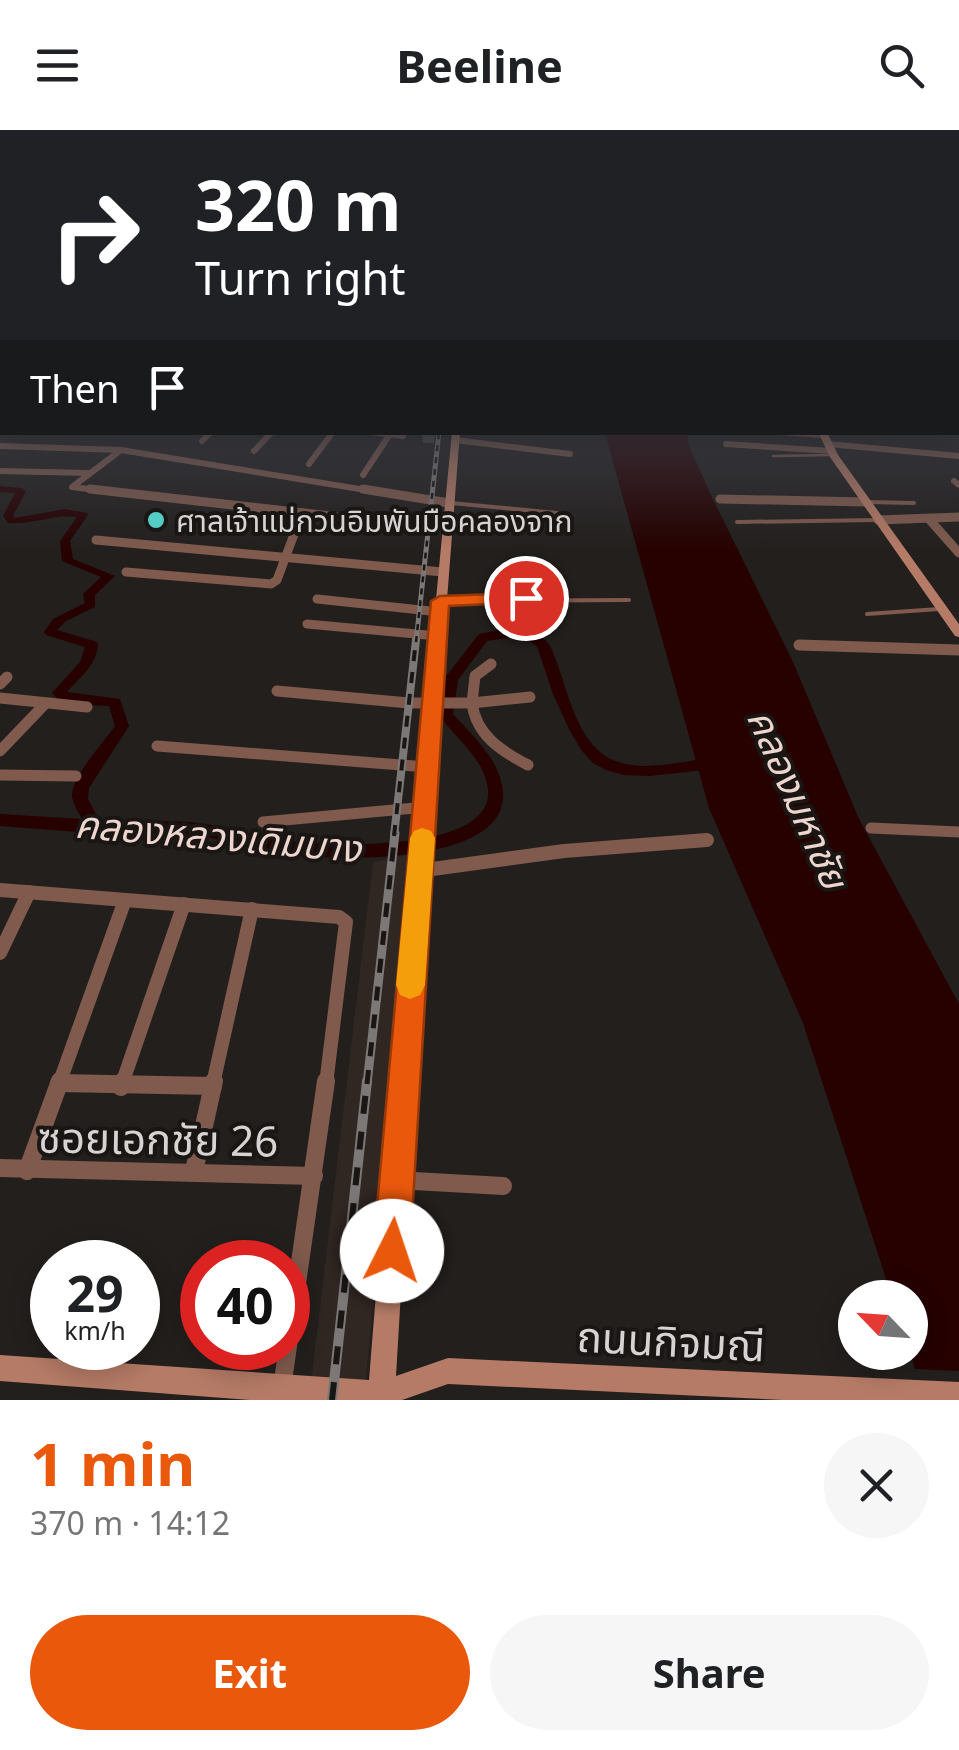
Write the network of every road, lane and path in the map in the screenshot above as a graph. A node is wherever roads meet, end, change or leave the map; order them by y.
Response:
1 (208, 435) edge
2 (269, 435) edge
3 (331, 435) edge
4 (389, 435) edge
5 (397, 435) edge
6 (776, 435) edge
7 (404, 436) dead end
8 (455, 436) edge
9 (202, 441) dead end
10 (726, 444) dead end
11 (827, 444) edge
12 (0, 446) edge
13 (120, 450) junction
14 (254, 451) dead end
15 (570, 454) dead end
16 (773, 456) dead end
17 (959, 456) edge
18 (309, 464) dead end
19 (0, 471) edge
20 (89, 473) junction
21 (364, 474) dead end
22 (720, 499) dead end
23 (450, 502) junction
24 (865, 502) junction
25 (914, 503) dead end
26 (557, 512) dead end
27 (302, 513) junction
28 (959, 517) edge
29 (929, 519) junction
30 (878, 520) junction
31 (737, 522) dead end
32 (447, 529) junction
33 (96, 540) dead end
34 (959, 553) edge
35 (285, 557) junction
36 (126, 572) dead end
37 (443, 572) junction
38 (317, 599) dead end
39 (629, 600) dead end
40 (440, 606) junction
41 (942, 609) junction
42 (867, 614) dead end
43 (307, 624) dead end
44 (959, 633) edge
45 (438, 636) junction
46 (798, 645) dead end
47 (959, 650) edge
48 (491, 664) dead end
49 (278, 691) dead end
50 (530, 697) dead end
51 (0, 698) edge
52 (472, 703) junction
53 (433, 704) junction
54 (44, 705) junction
55 (86, 707) dead end
56 (157, 746) dead end
57 (0, 751) edge
58 (528, 764) dead end
59 (427, 767) junction
60 (0, 775) edge
61 (76, 776) dead end
62 (426, 807) junction
63 (263, 822) dead end
64 (871, 828) dead end
65 (959, 832) edge
66 (707, 840) dead end
67 (418, 870) junction
68 (0, 890) edge
69 (29, 892) junction
70 (124, 900) junction
71 (184, 904) junction
72 (252, 909) junction
73 (0, 953) edge
74 (59, 1083) junction
75 (121, 1086) junction
76 (212, 1086) junction
77 (0, 1168) edge
78 (27, 1171) junction
79 (194, 1171) junction
80 (314, 1176) junction
81 (396, 1180) junction
82 (503, 1186) dead end
83 (0, 1368) edge
84 (282, 1388) junction
85 (959, 1395) edge
86 (386, 1398) edge

1 - 9 street
2 - 14 street
3 - 18 street
4 - 21 street
5 - 7 street
6 - 11 lane
8 - 15 street
8 - 23 street
10 - 11 street
11 - 16 lane
11 - 17 street
11 - 24 street
12 - 13 street
13 - 20 street
13 - 23 street
19 - 20 street
20 - 27 street
22 - 24 street
23 - 26 lane
23 - 32 street
24 - 25 lane
24 - 30 street
27 - 32 street
27 - 35 street
28 - 29 street
29 - 30 street
29 - 34 street
30 - 31 lane
30 - 41 street
32 - 37 street
33 - 35 street
35 - 36 street
35 - 37 street
37 - 40 street
38 - 40 street
39 - 40 lane
40 - 45 street
41 - 42 lane
41 - 44 street
43 - 45 street
45 - 53 street
46 - 47 street
48 - 52 street
49 - 53 street
50 - 52 street
51 - 54 street
52 - 53 street
52 - 58 street
53 - 59 street
54 - 55 street
54 - 57 street
56 - 59 street
59 - 62 street
60 - 61 street
62 - 63 street
62 - 67 street
64 - 65 street
66 - 67 street
67 - 81 street
68 - 69 street
69 - 70 street
69 - 73 street
70 - 71 street
70 - 74 street
71 - 72 street
71 - 75 street
72 - 76 street
72 - 80 street
74 - 75 street
74 - 78 street
75 - 76 street
76 - 79 street
77 - 78 street, ซอยเอกชัย 26
78 - 79 street, ซอยเอกชัย 26
79 - 80 street, ซอยเอกชัย 26
80 - 84 street
81 - 82 street
81 - 86 street
83 - 84 street, ถนนกิจมณี
84 - 86 street, ถนนกิจมณี
85 - 86 street, ถนนกิจมณี

